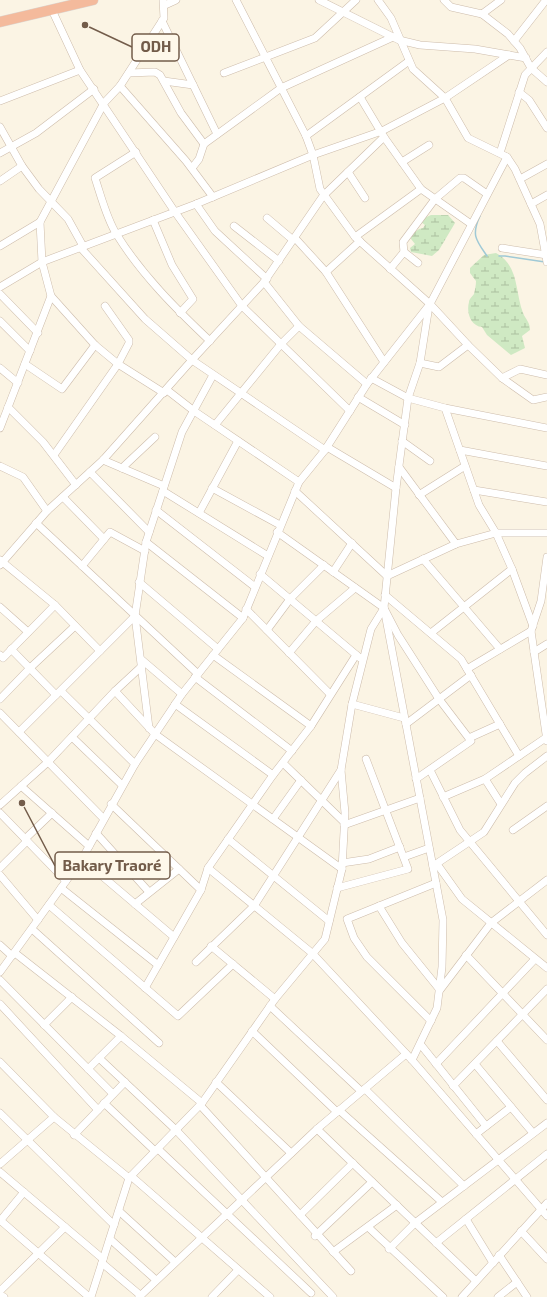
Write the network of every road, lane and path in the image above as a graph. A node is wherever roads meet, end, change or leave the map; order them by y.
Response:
1 (93, 0) edge
2 (176, 0) edge
3 (236, 0) edge
4 (319, 0) edge
5 (356, 0) edge
6 (378, 0) edge
7 (444, 0) edge
8 (501, 0) edge
9 (546, 0) edge
10 (164, 2) edge
11 (52, 10) junction
12 (343, 12) junction
13 (482, 14) junction
14 (162, 21) junction
15 (0, 22) edge
16 (396, 38) junction
17 (514, 41) junction
18 (547, 52) edge
19 (509, 56) junction
20 (265, 58) junction
21 (526, 58) junction
22 (409, 61) junction
23 (531, 68) junction
24 (80, 70) junction
25 (129, 73) junction
26 (224, 73) dead end
27 (164, 81) junction
28 (547, 82) edge
29 (193, 85) junction
30 (120, 86) junction
31 (281, 88) junction
32 (94, 89) junction
33 (520, 92) junction
34 (360, 97) junction
35 (444, 98) junction
36 (0, 101) edge
37 (104, 103) junction
38 (0, 127) edge
39 (547, 128) edge
40 (218, 134) junction
41 (383, 134) junction
42 (306, 136) junction
43 (204, 144) junction
44 (429, 145) dead end
45 (10, 147) junction
46 (136, 152) junction
47 (0, 153) edge
48 (313, 155) junction
49 (503, 155) junction
50 (402, 162) junction
51 (547, 164) edge
52 (22, 166) junction
53 (192, 168) junction
54 (348, 172) junction
55 (520, 179) junction
56 (0, 181) edge
57 (421, 189) junction
58 (487, 194) junction
59 (547, 195) edge
60 (323, 196) junction
61 (213, 197) junction
62 (365, 198) dead end
63 (435, 199) junction
64 (52, 201) junction
65 (196, 204) junction
66 (531, 204) junction
67 (175, 212) junction
68 (267, 218) dead end
69 (547, 218) edge
70 (153, 220) junction
71 (539, 221) junction
72 (40, 222) junction
73 (471, 224) junction
74 (234, 226) dead end
75 (116, 234) junction
76 (294, 239) junction
77 (357, 239) junction
78 (0, 246) edge
79 (82, 247) junction
80 (502, 248) dead end
81 (404, 252) junction
82 (547, 257) edge
83 (42, 262) junction
84 (279, 262) junction
85 (418, 263) dead end
86 (390, 269) junction
87 (326, 272) junction
88 (266, 281) junction
89 (0, 287) edge
90 (0, 294) edge
91 (51, 296) junction
92 (430, 304) junction
93 (105, 306) dead end
94 (242, 306) junction
95 (180, 313) junction
96 (0, 321) edge
97 (299, 326) junction
98 (38, 333) junction
99 (210, 341) junction
100 (281, 344) junction
101 (95, 345) junction
102 (468, 345) junction
103 (30, 352) junction
104 (192, 360) junction
105 (384, 362) junction
106 (420, 363) junction
107 (25, 364) junction
108 (118, 364) junction
109 (0, 368) edge
110 (213, 374) junction
111 (547, 375) edge
112 (502, 378) junction
113 (369, 381) junction
114 (18, 383) junction
115 (165, 392) junction
116 (241, 393) junction
117 (358, 397) junction
118 (547, 397) edge
119 (408, 398) junction
120 (8, 407) junction
121 (445, 408) junction
122 (194, 411) junction
123 (350, 411) junction
124 (2, 415) edge
125 (215, 425) junction
126 (405, 425) junction
127 (0, 428) edge
128 (547, 428) edge
129 (155, 437) dead end
130 (238, 441) junction
131 (402, 441) junction
132 (326, 449) junction
133 (460, 450) junction
134 (54, 455) junction
135 (103, 460) junction
136 (430, 461) dead end
137 (0, 466) edge
138 (465, 466) junction
139 (547, 466) edge
140 (399, 467) junction
141 (122, 468) junction
142 (90, 472) junction
143 (299, 482) junction
144 (76, 485) junction
145 (163, 488) junction
146 (212, 488) junction
147 (396, 488) junction
148 (474, 490) junction
149 (295, 491) junction
150 (419, 495) junction
151 (63, 497) junction
152 (547, 502) edge
153 (156, 510) junction
154 (47, 511) junction
155 (199, 513) junction
156 (36, 523) junction
157 (279, 529) junction
158 (149, 532) junction
159 (496, 533) junction
160 (547, 534) edge
161 (104, 539) junction
162 (146, 542) junction
163 (352, 543) junction
164 (456, 544) junction
165 (144, 551) junction
166 (268, 556) junction
167 (547, 557) edge
168 (423, 559) junction
169 (1, 562) edge
170 (324, 565) junction
171 (82, 566) junction
172 (546, 567) edge
173 (512, 569) junction
174 (333, 572) junction
175 (260, 574) junction
176 (387, 576) junction
177 (139, 582) junction
178 (255, 587) junction
179 (355, 588) junction
180 (385, 595) junction
181 (290, 599) junction
182 (541, 601) junction
183 (55, 605) junction
184 (0, 607) edge
185 (464, 607) junction
186 (384, 608) junction
187 (547, 608) edge
188 (246, 609) junction
189 (135, 616) junction
190 (243, 618) junction
191 (316, 621) junction
192 (75, 626) junction
193 (532, 629) junction
194 (267, 630) junction
195 (28, 632) junction
196 (431, 633) junction
197 (547, 644) edge
198 (11, 649) junction
199 (218, 649) junction
200 (500, 649) junction
201 (100, 652) junction
202 (289, 652) junction
203 (534, 652) junction
204 (0, 655) edge
205 (356, 655) junction
206 (213, 656) junction
207 (363, 661) junction
208 (142, 663) junction
209 (30, 668) junction
210 (469, 672) junction
211 (196, 676) junction
212 (115, 691) junction
213 (59, 693) junction
214 (182, 694) junction
215 (330, 694) junction
216 (0, 699) edge
217 (439, 699) junction
218 (175, 704) junction
219 (352, 704) junction
220 (0, 713) edge
221 (89, 719) junction
222 (405, 721) junction
223 (500, 724) junction
224 (311, 726) junction
225 (149, 728) junction
226 (19, 732) junction
227 (155, 734) junction
228 (72, 737) junction
229 (469, 738) junction
230 (547, 738) edge
231 (292, 751) junction
232 (519, 756) junction
233 (547, 756) edge
234 (366, 759) dead end
235 (48, 762) junction
236 (283, 762) junction
237 (135, 764) junction
238 (341, 770) junction
239 (430, 770) junction
240 (273, 775) junction
241 (485, 778) junction
242 (416, 779) junction
243 (301, 780) junction
244 (122, 785) junction
245 (21, 786) junction
246 (443, 797) junction
247 (420, 798) junction
248 (321, 800) junction
249 (253, 803) junction
250 (0, 804) edge
251 (111, 804) junction
252 (501, 804) junction
253 (547, 806) edge
254 (386, 810) junction
255 (0, 813) edge
256 (52, 813) junction
257 (103, 818) junction
258 (273, 819) junction
259 (344, 823) junction
260 (512, 830) dead end
261 (96, 833) junction
262 (298, 839) junction
263 (26, 840) junction
264 (228, 840) junction
265 (469, 841) junction
266 (88, 846) junction
267 (400, 847) junction
268 (429, 848) junction
269 (404, 857) junction
270 (82, 859) junction
271 (435, 865) junction
272 (342, 866) junction
273 (0, 868) edge
274 (208, 868) junction
275 (179, 869) junction
276 (0, 875) edge
277 (273, 876) junction
278 (547, 880) edge
279 (66, 881) junction
280 (436, 883) junction
281 (61, 888) junction
282 (337, 888) junction
283 (201, 890) junction
284 (149, 892) junction
285 (518, 900) junction
286 (135, 904) junction
287 (48, 905) junction
288 (254, 906) junction
289 (379, 906) junction
290 (38, 920) junction
291 (329, 921) junction
292 (491, 923) junction
293 (32, 929) junction
294 (547, 935) edge
295 (174, 937) junction
296 (0, 945) edge
297 (211, 946) junction
298 (312, 953) junction
299 (14, 954) junction
300 (466, 955) junction
301 (535, 959) junction
302 (196, 962) dead end
303 (233, 964) junction
304 (546, 964) edge
305 (158, 965) junction
306 (1, 970) edge
307 (0, 980) edge
308 (145, 988) junction
309 (547, 989) edge
310 (440, 990) junction
311 (503, 993) junction
312 (72, 997) junction
313 (275, 998) junction
314 (0, 1004) edge
315 (270, 1006) junction
316 (523, 1014) junction
317 (432, 1021) junction
318 (44, 1025) junction
319 (252, 1031) junction
320 (122, 1036) junction
321 (547, 1040) edge
322 (497, 1041) junction
323 (159, 1043) dead end
324 (421, 1045) junction
325 (406, 1054) junction
326 (99, 1058) junction
327 (412, 1060) junction
328 (0, 1062) edge
329 (436, 1064) junction
330 (475, 1064) junction
331 (88, 1069) junction
332 (125, 1082) junction
333 (216, 1082) junction
334 (454, 1086) junction
335 (363, 1090) junction
336 (113, 1094) junction
337 (547, 1100) edge
338 (104, 1103) junction
339 (201, 1104) junction
340 (511, 1107) junction
341 (98, 1110) junction
342 (338, 1111) junction
343 (0, 1113) edge
344 (54, 1117) junction
345 (547, 1123) edge
346 (486, 1126) junction
347 (317, 1129) junction
348 (176, 1130) junction
349 (533, 1133) junction
350 (476, 1134) junction
351 (75, 1135) junction
352 (28, 1140) junction
353 (156, 1150) junction
354 (291, 1153) junction
355 (547, 1154) edge
356 (498, 1160) junction
357 (353, 1163) junction
358 (0, 1164) edge
359 (0, 1172) edge
360 (130, 1177) junction
361 (266, 1177) junction
362 (515, 1180) junction
363 (372, 1182) junction
364 (464, 1186) junction
365 (24, 1192) junction
366 (242, 1199) junction
367 (442, 1202) junction
368 (547, 1203) edge
369 (397, 1206) junction
370 (541, 1209) junction
371 (119, 1211) junction
372 (227, 1214) junction
373 (300, 1215) junction
374 (547, 1216) edge
375 (466, 1219) junction
376 (0, 1221) edge
377 (415, 1223) junction
378 (114, 1226) junction
379 (65, 1227) junction
380 (368, 1227) junction
381 (521, 1231) junction
382 (316, 1235) junction
383 (201, 1238) junction
384 (110, 1239) junction
385 (436, 1243) junction
386 (390, 1248) junction
387 (334, 1252) junction
388 (38, 1253) junction
389 (499, 1256) junction
390 (547, 1259) edge
391 (103, 1261) junction
392 (175, 1262) junction
393 (493, 1263) junction
394 (238, 1270) junction
395 (351, 1271) dead end
396 (156, 1280) junction
397 (476, 1281) junction
398 (517, 1282) junction
399 (321, 1284) junction
400 (0, 1291) edge
401 (0, 1295) edge
402 (309, 1295) edge
403 (467, 1295) edge
404 (140, 1296) edge
405 (4, 1297) edge
406 (90, 1297) edge
407 (212, 1297) edge
408 (270, 1297) edge
409 (333, 1297) edge
410 (443, 1297) edge
411 (498, 1297) edge
412 (527, 1297) edge

1 - 11 highway
2 - 10 street
3 - 20 street
4 - 12 street
5 - 12 street
6 - 16 street
7 - 13 street
8 - 13 street
9 - 17 street
10 - 14 street
11 - 15 highway
11 - 24 street
12 - 16 street
12 - 20 street
13 - 17 street
14 - 25 street
14 - 29 street
16 - 19 street
16 - 22 street
16 - 31 street
17 - 21 street
18 - 23 street
19 - 21 street
19 - 35 street
20 - 26 street
20 - 31 street
21 - 23 street
22 - 34 street
22 - 35 street
23 - 28 street
23 - 33 street
24 - 32 street
24 - 36 street
25 - 27 street
25 - 30 street
27 - 29 street
27 - 43 street
29 - 40 street
30 - 37 street
30 - 53 street
31 - 40 street
31 - 42 street
32 - 37 street
32 - 45 street
33 - 39 street
33 - 49 street
34 - 41 street
34 - 42 street
35 - 41 street
35 - 49 street
37 - 46 street
37 - 64 street
38 - 45 street
40 - 43 street
41 - 48 street
41 - 50 street
41 - 54 street
42 - 48 street
43 - 53 street
44 - 50 street
45 - 47 street
45 - 52 street
46 - 67 street
46 - 75 street
48 - 60 street
48 - 61 street
49 - 55 street
49 - 58 street
50 - 57 street
51 - 55 street
52 - 56 street
52 - 64 street
53 - 61 street
54 - 60 street
54 - 62 street
55 - 66 street
57 - 63 street
57 - 77 street
58 - 63 street
58 - 73 street
59 - 66 street
60 - 76 street
60 - 77 street
61 - 65 street
63 - 73 street
63 - 81 street
64 - 72 street
64 - 79 street
65 - 67 street
65 - 88 street
66 - 71 street
67 - 70 street
67 - 94 street
68 - 76 street
69 - 71 street
70 - 75 street
70 - 95 street
71 - 82 street
72 - 78 street
72 - 83 street
73 - 92 street
74 - 84 street
75 - 79 street
75 - 95 street
76 - 84 street
76 - 87 street
77 - 86 street
77 - 87 street
79 - 83 street
79 - 104 street
80 - 82 street
81 - 85 street
81 - 86 street
83 - 89 street
83 - 91 street
84 - 88 street
86 - 92 street
87 - 105 street
88 - 94 street
88 - 97 street
90 - 98 street
91 - 98 street
91 - 101 street
92 - 102 street
92 - 105 street
92 - 106 street
93 - 108 street
94 - 99 street
94 - 100 street
95 - 99 street
96 - 103 street
97 - 100 street
97 - 113 street
98 - 103 street
99 - 104 street
100 - 116 street
100 - 123 street
101 - 107 street
101 - 108 street
102 - 106 street
102 - 112 street
103 - 107 street
104 - 110 street
104 - 115 street
105 - 113 street
106 - 119 street
107 - 114 street
108 - 115 street
108 - 134 street
109 - 114 street
110 - 116 street
110 - 122 street
111 - 112 street
112 - 118 street
113 - 117 street
113 - 119 street
114 - 120 street
115 - 122 street
115 - 135 street
116 - 125 street
116 - 132 street
117 - 123 street
117 - 126 street
119 - 121 street
119 - 126 street
120 - 124 street
120 - 134 street
121 - 128 street
121 - 133 street
122 - 125 street
122 - 145 street
123 - 132 street
124 - 127 street
125 - 130 street
126 - 131 street
129 - 141 street
130 - 143 street
130 - 146 street
131 - 136 street
131 - 140 street
132 - 143 street
132 - 147 street
133 - 138 street
133 - 139 street
134 - 144 street
135 - 141 street
135 - 142 street
137 - 154 street
138 - 148 street
138 - 150 street
140 - 147 street
140 - 150 street
141 - 145 street
142 - 144 street
142 - 158 street
143 - 149 street
144 - 151 street
145 - 153 street
145 - 155 street
146 - 155 street
146 - 157 street
147 - 176 street
148 - 152 street
148 - 159 street
149 - 157 street
149 - 163 street
150 - 164 street
151 - 154 street
151 - 161 street
153 - 158 street
153 - 178 street
154 - 156 street
155 - 166 street
156 - 169 street
156 - 171 street
157 - 166 street
157 - 170 street
158 - 162 street
159 - 160 street
159 - 164 street
159 - 173 street
161 - 165 street
161 - 171 street
162 - 165 street
162 - 190 street
163 - 174 street
163 - 176 street
164 - 168 street
165 - 177 street
166 - 175 street
167 - 172 street
168 - 176 street
168 - 185 street
169 - 183 street
170 - 174 street
170 - 181 street
171 - 189 street
172 - 182 street
173 - 185 street
173 - 193 street
174 - 179 street
175 - 178 street
175 - 181 street
176 - 180 street
177 - 189 street
177 - 199 street
178 - 188 street
179 - 186 street
179 - 191 street
180 - 186 street
180 - 196 street
181 - 191 street
181 - 194 street
182 - 187 street
182 - 193 street
183 - 192 street
183 - 195 street
184 - 195 street
185 - 196 street
185 - 200 street
186 - 207 street
186 - 217 street
186 - 222 street
188 - 190 street
188 - 194 street
189 - 201 street
189 - 208 street
189 - 211 street
190 - 199 street
191 - 202 street
191 - 205 street
192 - 201 street
192 - 209 street
193 - 200 street
193 - 203 street
194 - 202 street
195 - 198 street
196 - 210 street
197 - 203 street
198 - 204 street
198 - 209 street
199 - 206 street
200 - 210 street
201 - 213 street
202 - 215 street
203 - 230 street
205 - 207 street
205 - 215 street
206 - 211 street
206 - 224 street
207 - 219 street
208 - 212 street
208 - 214 street
208 - 225 street
209 - 213 street
209 - 216 street
210 - 217 street
210 - 223 street
211 - 214 street
211 - 231 street
212 - 221 street
212 - 225 street
213 - 221 street
213 - 226 street
214 - 218 street
215 - 224 street
217 - 222 street
217 - 229 street
218 - 227 street
218 - 240 street
219 - 222 street
219 - 238 street
220 - 226 street
221 - 228 street
221 - 237 street
222 - 242 street
223 - 229 street
223 - 232 street
224 - 231 street
225 - 227 street
226 - 235 street
227 - 237 street
227 - 249 street
228 - 235 street
228 - 244 street
229 - 239 street
230 - 232 street
231 - 236 street
232 - 241 street
233 - 252 street
234 - 254 street
235 - 245 street
235 - 257 street
236 - 240 street
236 - 243 street
237 - 244 street
238 - 248 street
238 - 259 street
239 - 242 street
239 - 246 street
240 - 249 street
241 - 246 street
241 - 252 street
242 - 247 street
243 - 248 street
243 - 258 street
244 - 251 street
245 - 250 street
245 - 256 street
246 - 265 street
247 - 254 street
247 - 268 street
248 - 259 street
248 - 262 street
249 - 258 street
249 - 264 street
251 - 257 street
251 - 275 street
252 - 265 street
253 - 260 street
254 - 259 street
254 - 267 street
255 - 263 street
256 - 263 street
256 - 266 street
257 - 261 street
258 - 262 street
259 - 272 street
261 - 266 street
261 - 284 street
262 - 272 street
262 - 277 street
263 - 273 street
263 - 279 street
264 - 274 street
264 - 277 street
265 - 271 street
265 - 285 street
266 - 270 street
267 - 269 street
267 - 272 street
268 - 269 street
268 - 271 street
269 - 282 street
270 - 279 street
270 - 286 street
271 - 280 street
271 - 292 street
272 - 282 street
274 - 283 street
274 - 288 street
275 - 283 street
275 - 284 street
276 - 290 street
277 - 288 street
277 - 291 street
278 - 285 street
279 - 281 street
280 - 289 street
280 - 310 street
281 - 287 street
281 - 305 street
282 - 291 street
283 - 295 street
284 - 286 street
285 - 292 street
285 - 294 street
286 - 295 street
287 - 290 street
287 - 308 street
288 - 297 street
288 - 298 street
289 - 310 street
289 - 317 street
290 - 293 street
291 - 298 street
292 - 300 street
292 - 301 street
293 - 299 street
293 - 323 street
295 - 305 street
296 - 299 street
297 - 302 street
297 - 303 street
298 - 313 street
298 - 325 street
299 - 306 street
299 - 312 street
300 - 310 street
300 - 311 street
301 - 304 street
301 - 311 street
303 - 308 street
303 - 313 street
305 - 308 street
307 - 318 street
309 - 316 street
310 - 317 street
311 - 316 street
311 - 329 street
312 - 318 street
312 - 320 street
313 - 315 street
314 - 341 street
315 - 319 street
315 - 335 street
316 - 321 street
316 - 322 street
317 - 324 street
318 - 331 street
319 - 333 street
319 - 342 street
320 - 326 street
320 - 339 street
322 - 330 street
322 - 337 street
324 - 327 street
324 - 329 street
325 - 327 street
325 - 335 street
326 - 331 street
326 - 332 street
327 - 350 street
328 - 344 street
329 - 334 street
330 - 334 street
330 - 340 street
331 - 336 street
332 - 336 street
332 - 348 street
333 - 339 street
333 - 354 street
334 - 346 street
335 - 342 street
335 - 364 street
336 - 338 street
338 - 341 street
338 - 353 street
339 - 348 street
339 - 361 street
340 - 346 street
340 - 349 street
341 - 351 street
342 - 347 street
342 - 367 street
343 - 352 street
344 - 351 street
344 - 352 street
345 - 349 street
346 - 350 street
347 - 354 street
347 - 357 street
348 - 353 street
348 - 366 street
349 - 356 street
350 - 356 street
351 - 360 street
352 - 358 street
352 - 378 street
353 - 360 street
353 - 372 street
354 - 361 street
355 - 362 street
356 - 362 street
356 - 364 street
357 - 363 street
357 - 373 street
359 - 365 street
360 - 371 street
360 - 383 street
361 - 366 street
361 - 373 street
362 - 370 street
362 - 375 street
363 - 369 street
363 - 382 street
364 - 367 street
365 - 376 street
365 - 379 street
366 - 372 street
366 - 399 street
367 - 377 street
368 - 370 street
369 - 377 street
369 - 380 street
370 - 374 street
370 - 381 street
371 - 378 street
371 - 392 street
372 - 383 street
372 - 402 street
373 - 382 street
375 - 385 street
375 - 393 street
376 - 388 street
377 - 385 street
377 - 386 street
378 - 384 street
379 - 388 street
379 - 391 street
380 - 386 street
380 - 387 street
381 - 389 street
381 - 390 street
382 - 387 street
383 - 392 street
383 - 394 street
384 - 391 street
384 - 396 street
385 - 397 street
386 - 410 street
387 - 395 street
388 - 400 street
388 - 406 street
389 - 393 street
389 - 398 street
391 - 404 street
391 - 406 street
392 - 396 street
393 - 397 street
394 - 407 street
394 - 408 street
396 - 404 street
397 - 403 street
398 - 411 street
398 - 412 street
399 - 402 street
399 - 409 street
401 - 405 street

